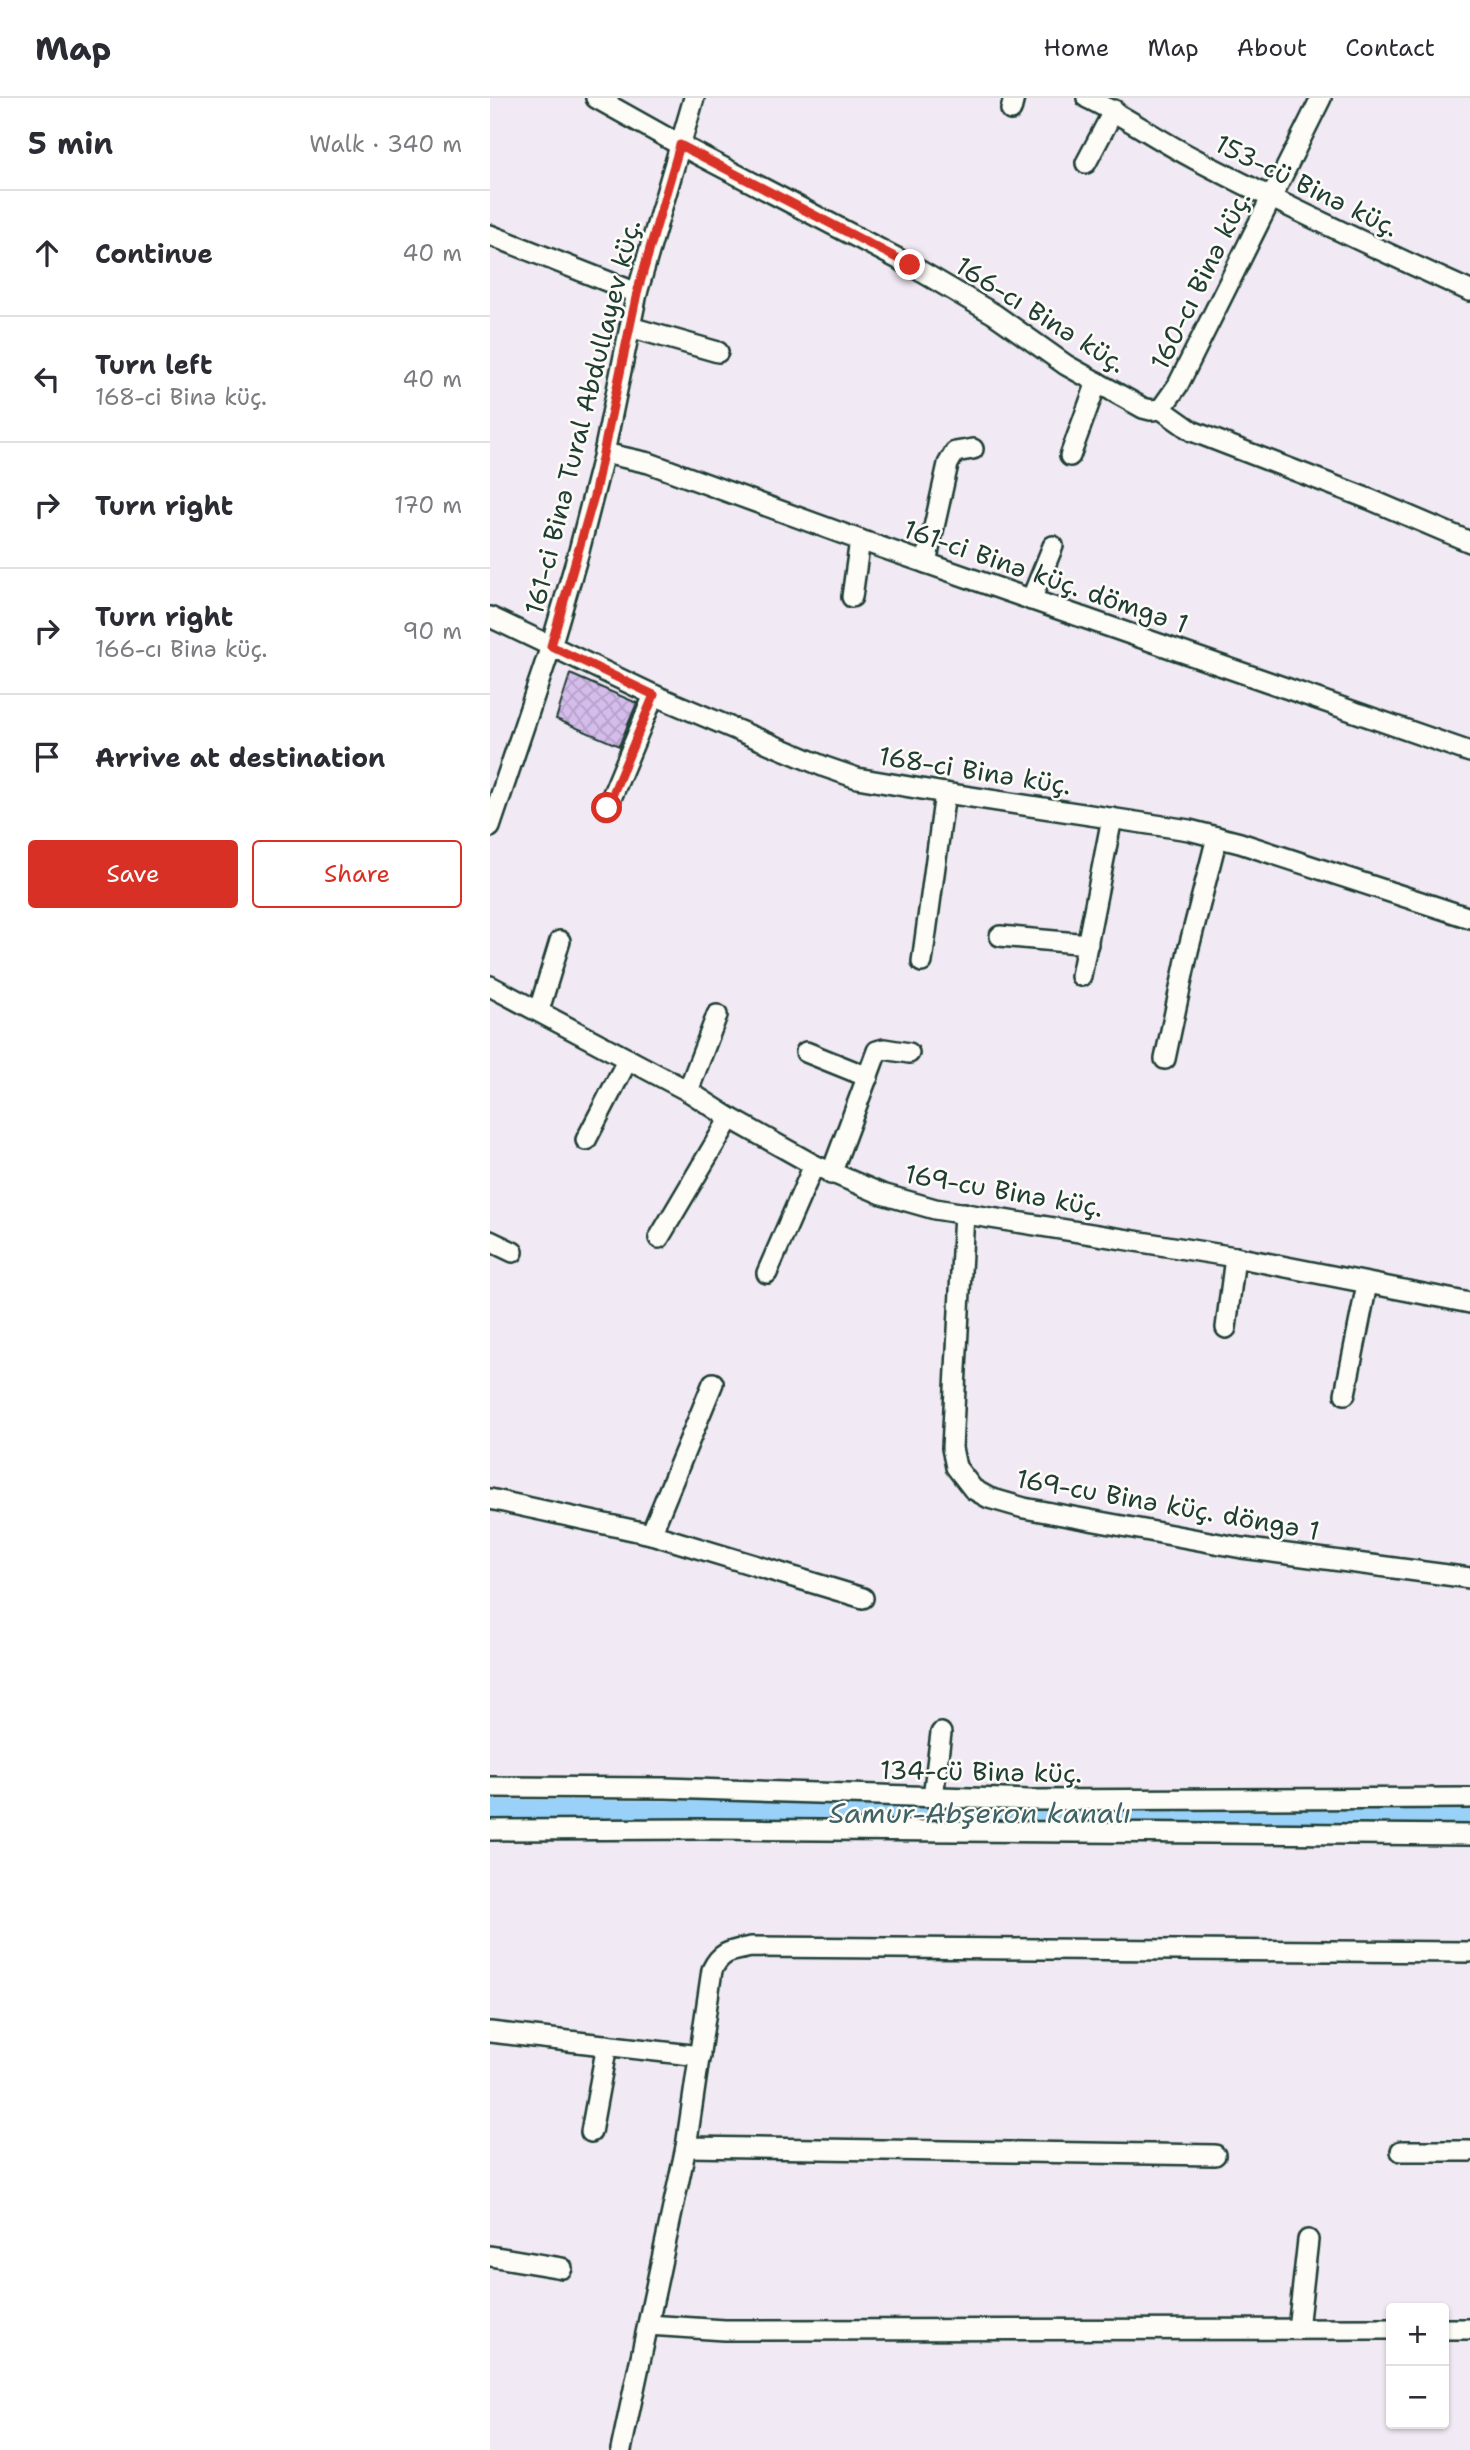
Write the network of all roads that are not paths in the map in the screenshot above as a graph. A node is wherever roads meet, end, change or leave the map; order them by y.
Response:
1 (596, 98) edge
2 (694, 98) edge
3 (1087, 98) edge
4 (1321, 98) edge
5 (1114, 110) junction
6 (680, 145) junction
7 (1086, 163) dead end
8 (1271, 197) junction
9 (490, 235) edge
10 (1470, 291) edge
11 (637, 293) junction
12 (630, 327) junction
13 (718, 352) dead end
14 (1097, 382) junction
15 (1161, 409) junction
16 (973, 449) dead end
17 (604, 453) junction
18 (1070, 456) dead end
19 (860, 540) junction
20 (1470, 541) edge
21 (1053, 546) dead end
22 (926, 563) junction
23 (852, 597) dead end
24 (1031, 600) junction
25 (490, 617) edge
26 (551, 646) junction
27 (654, 695) junction
28 (1470, 752) edge
29 (945, 793) junction
30 (607, 808) dead end
31 (1112, 818) junction
32 (490, 827) edge
33 (1217, 837) junction
34 (1470, 918) edge
35 (1000, 936) dead end
36 (560, 941) dead end
37 (1087, 944) junction
38 (922, 962) dead end
39 (1082, 976) dead end
40 (490, 986) edge
41 (539, 1010) junction
42 (717, 1015) dead end
43 (806, 1052) dead end
44 (909, 1053) dead end
45 (628, 1059) junction
46 (1165, 1059) dead end
47 (868, 1077) junction
48 (688, 1091) junction
49 (730, 1118) junction
50 (586, 1140) dead end
51 (823, 1170) junction
52 (964, 1213) junction
53 (659, 1238) dead end
54 (490, 1241) edge
55 (513, 1252) dead end
56 (1235, 1257) junction
57 (767, 1273) dead end
58 (1367, 1284) junction
59 (1470, 1303) edge
60 (1226, 1328) dead end
61 (713, 1383) dead end
62 (1345, 1394) dead end
63 (490, 1499) edge
64 (651, 1534) junction
65 (1470, 1577) edge
66 (863, 1598) dead end
67 (941, 1733) dead end
68 (490, 1787) edge
69 (933, 1797) junction
70 (1470, 1798) edge
71 (490, 1830) edge
72 (1470, 1835) edge
73 (1470, 1952) edge
74 (490, 2032) edge
75 (607, 2045) junction
76 (700, 2056) junction
77 (591, 2132) dead end
78 (686, 2147) junction
79 (1401, 2151) dead end
80 (1470, 2151) edge
81 (1215, 2155) dead end
82 (1308, 2240) dead end
83 (490, 2256) edge
84 (562, 2268) dead end
85 (648, 2325) junction
86 (1298, 2329) junction
87 (1386, 2329) edge
88 (1449, 2329) edge
89 (1470, 2329) edge
90 (621, 2450) edge

1 - 6 street, 166-cı Binə küç.
2 - 6 street, 161-ci Binə Tural Abdullayev küç.
3 - 5 street, 153-cü Binə küç.
4 - 8 street, 160-cı Binə küç.
5 - 7 street
5 - 8 street, 153-cü Binə küç.
6 - 11 street, 161-ci Binə Tural Abdullayev küç.
6 - 14 street, 166-cı Binə küç.
8 - 10 street, 153-cü Binə küç.
8 - 15 street, 160-cı Binə küç.
9 - 11 street
11 - 12 street, 161-ci Binə Tural Abdullayev küç.
12 - 13 street
12 - 17 street, 161-ci Binə Tural Abdullayev küç.
14 - 15 street, 166-cı Binə küç.
14 - 18 street
15 - 20 street, 166-cı Binə küç.
16 - 22 street
17 - 19 street, 161-ci Binə küç. dömgə 1
17 - 26 street, 161-ci Binə Tural Abdullayev küç.
19 - 22 street, 161-ci Binə küç. dömgə 1
19 - 23 street
21 - 24 street
22 - 24 street, 161-ci Binə küç. dömgə 1
24 - 28 street, 161-ci Binə küç. dömgə 1
25 - 26 street, 168-ci Binə küç.
26 - 27 street, 168-ci Binə küç.
26 - 32 street, 161-ci Binə Tural Abdullayev küç.
27 - 29 street, 168-ci Binə küç.
27 - 30 street
29 - 31 street, 168-ci Binə küç.
29 - 38 street
31 - 33 street, 168-ci Binə küç.
31 - 37 street
33 - 34 street, 168-ci Binə küç.
33 - 46 street
35 - 37 street
36 - 41 street
37 - 39 street
40 - 41 street, 169-cu Binə küç.
41 - 45 street, 169-cu Binə küç.
42 - 48 street
43 - 47 street
44 - 47 street
45 - 48 street, 169-cu Binə küç.
45 - 50 street
47 - 51 street
48 - 49 street, 169-cu Binə küç.
49 - 51 street, 169-cu Binə küç.
49 - 53 street
51 - 52 street, 169-cu Binə küç.
51 - 57 street
52 - 56 street, 169-cu Binə küç.
52 - 65 street, 169-cu Binə küç. döngə 1
54 - 55 street
56 - 58 street, 169-cu Binə küç.
56 - 60 street
58 - 59 street, 169-cu Binə küç.
58 - 62 street
61 - 64 street
63 - 64 street
64 - 66 street
67 - 69 street
68 - 69 street, 134-cü Binə küç.
69 - 70 street, 134-cü Binə küç.
71 - 72 street
73 - 76 street
74 - 75 street
75 - 76 street
75 - 77 street
76 - 78 street
78 - 81 street
78 - 85 street
79 - 80 street
82 - 86 street
83 - 84 street
85 - 86 street
85 - 90 street
86 - 87 street
88 - 89 street

